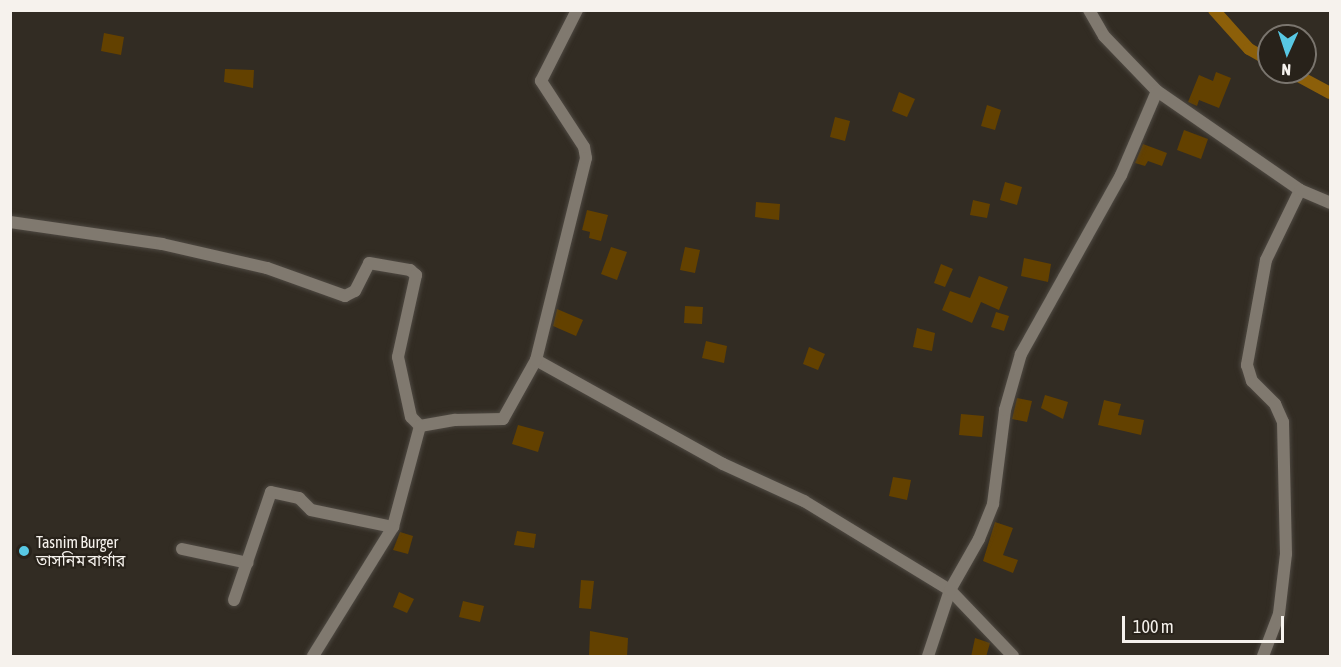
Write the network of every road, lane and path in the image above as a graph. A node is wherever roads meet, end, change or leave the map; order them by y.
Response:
1 (577, 10) edge
2 (1089, 10) edge
3 (1157, 92) junction
4 (1300, 190) junction
5 (1330, 203) edge
6 (10, 222) edge
7 (536, 360) junction
8 (420, 426) junction
9 (393, 527) junction
10 (182, 549) dead end
11 (248, 563) junction
12 (950, 590) junction
13 (234, 600) dead end
14 (313, 657) edge
15 (928, 657) edge
16 (1013, 657) edge
17 (1263, 657) edge

1 - 7 street
2 - 3 street
3 - 4 street
3 - 12 street
4 - 5 street
4 - 17 street
6 - 8 street
7 - 8 street
7 - 12 street
8 - 9 street
9 - 11 street
9 - 14 street
10 - 11 street
11 - 13 street
12 - 15 street
12 - 16 street

